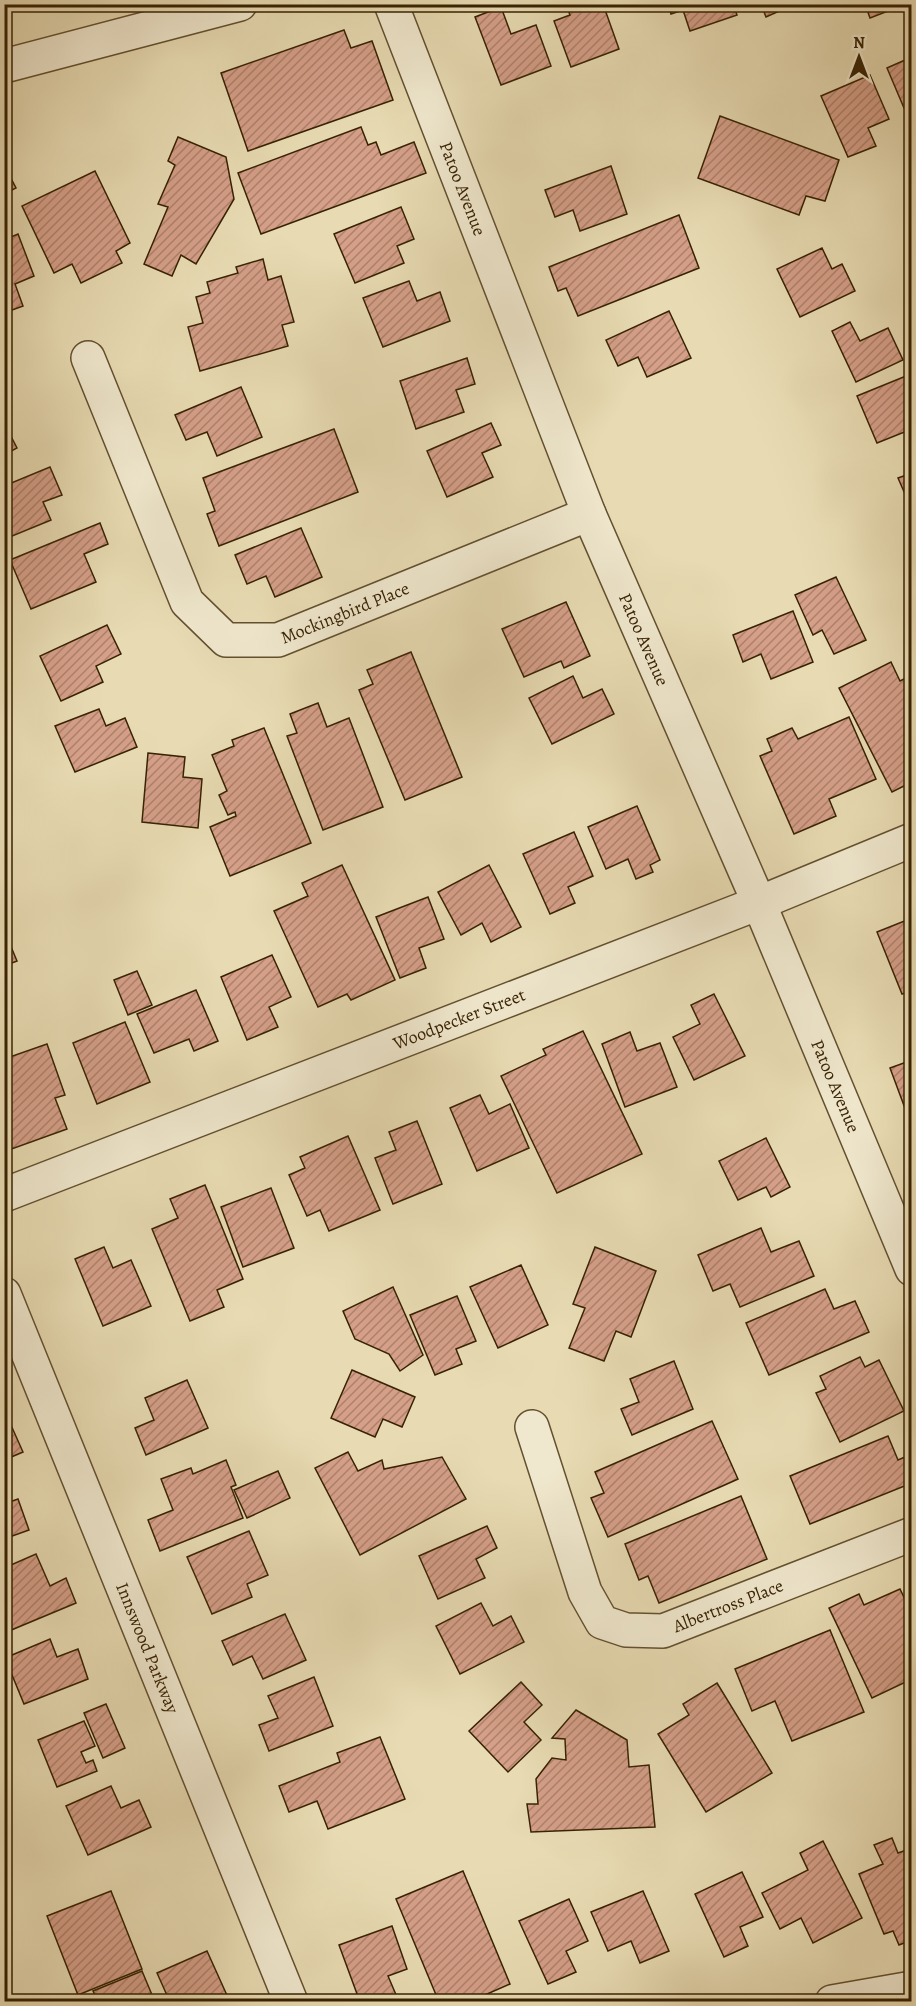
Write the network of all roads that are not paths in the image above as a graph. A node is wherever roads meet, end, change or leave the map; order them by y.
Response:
1 (240, 4) edge
2 (391, 4) edge
3 (4, 66) edge
4 (88, 357) dead end
5 (589, 514) junction
6 (912, 840) edge
7 (759, 903) junction
8 (4, 1195) edge
9 (912, 1269) edge
10 (4, 1294) edge
11 (532, 1427) dead end
12 (912, 1534) edge
13 (912, 1988) edge
14 (291, 2001) edge
15 (832, 2001) edge

1 - 3 street
2 - 5 street, Patoo Avenue
4 - 5 street, Mockingbird Place
5 - 7 street, Patoo Avenue
6 - 7 street, Woodpecker Street
7 - 8 street, Woodpecker Street
7 - 9 street, Patoo Avenue
10 - 14 street, Innswood Parkway
11 - 12 street, Albertross Place
13 - 15 street

